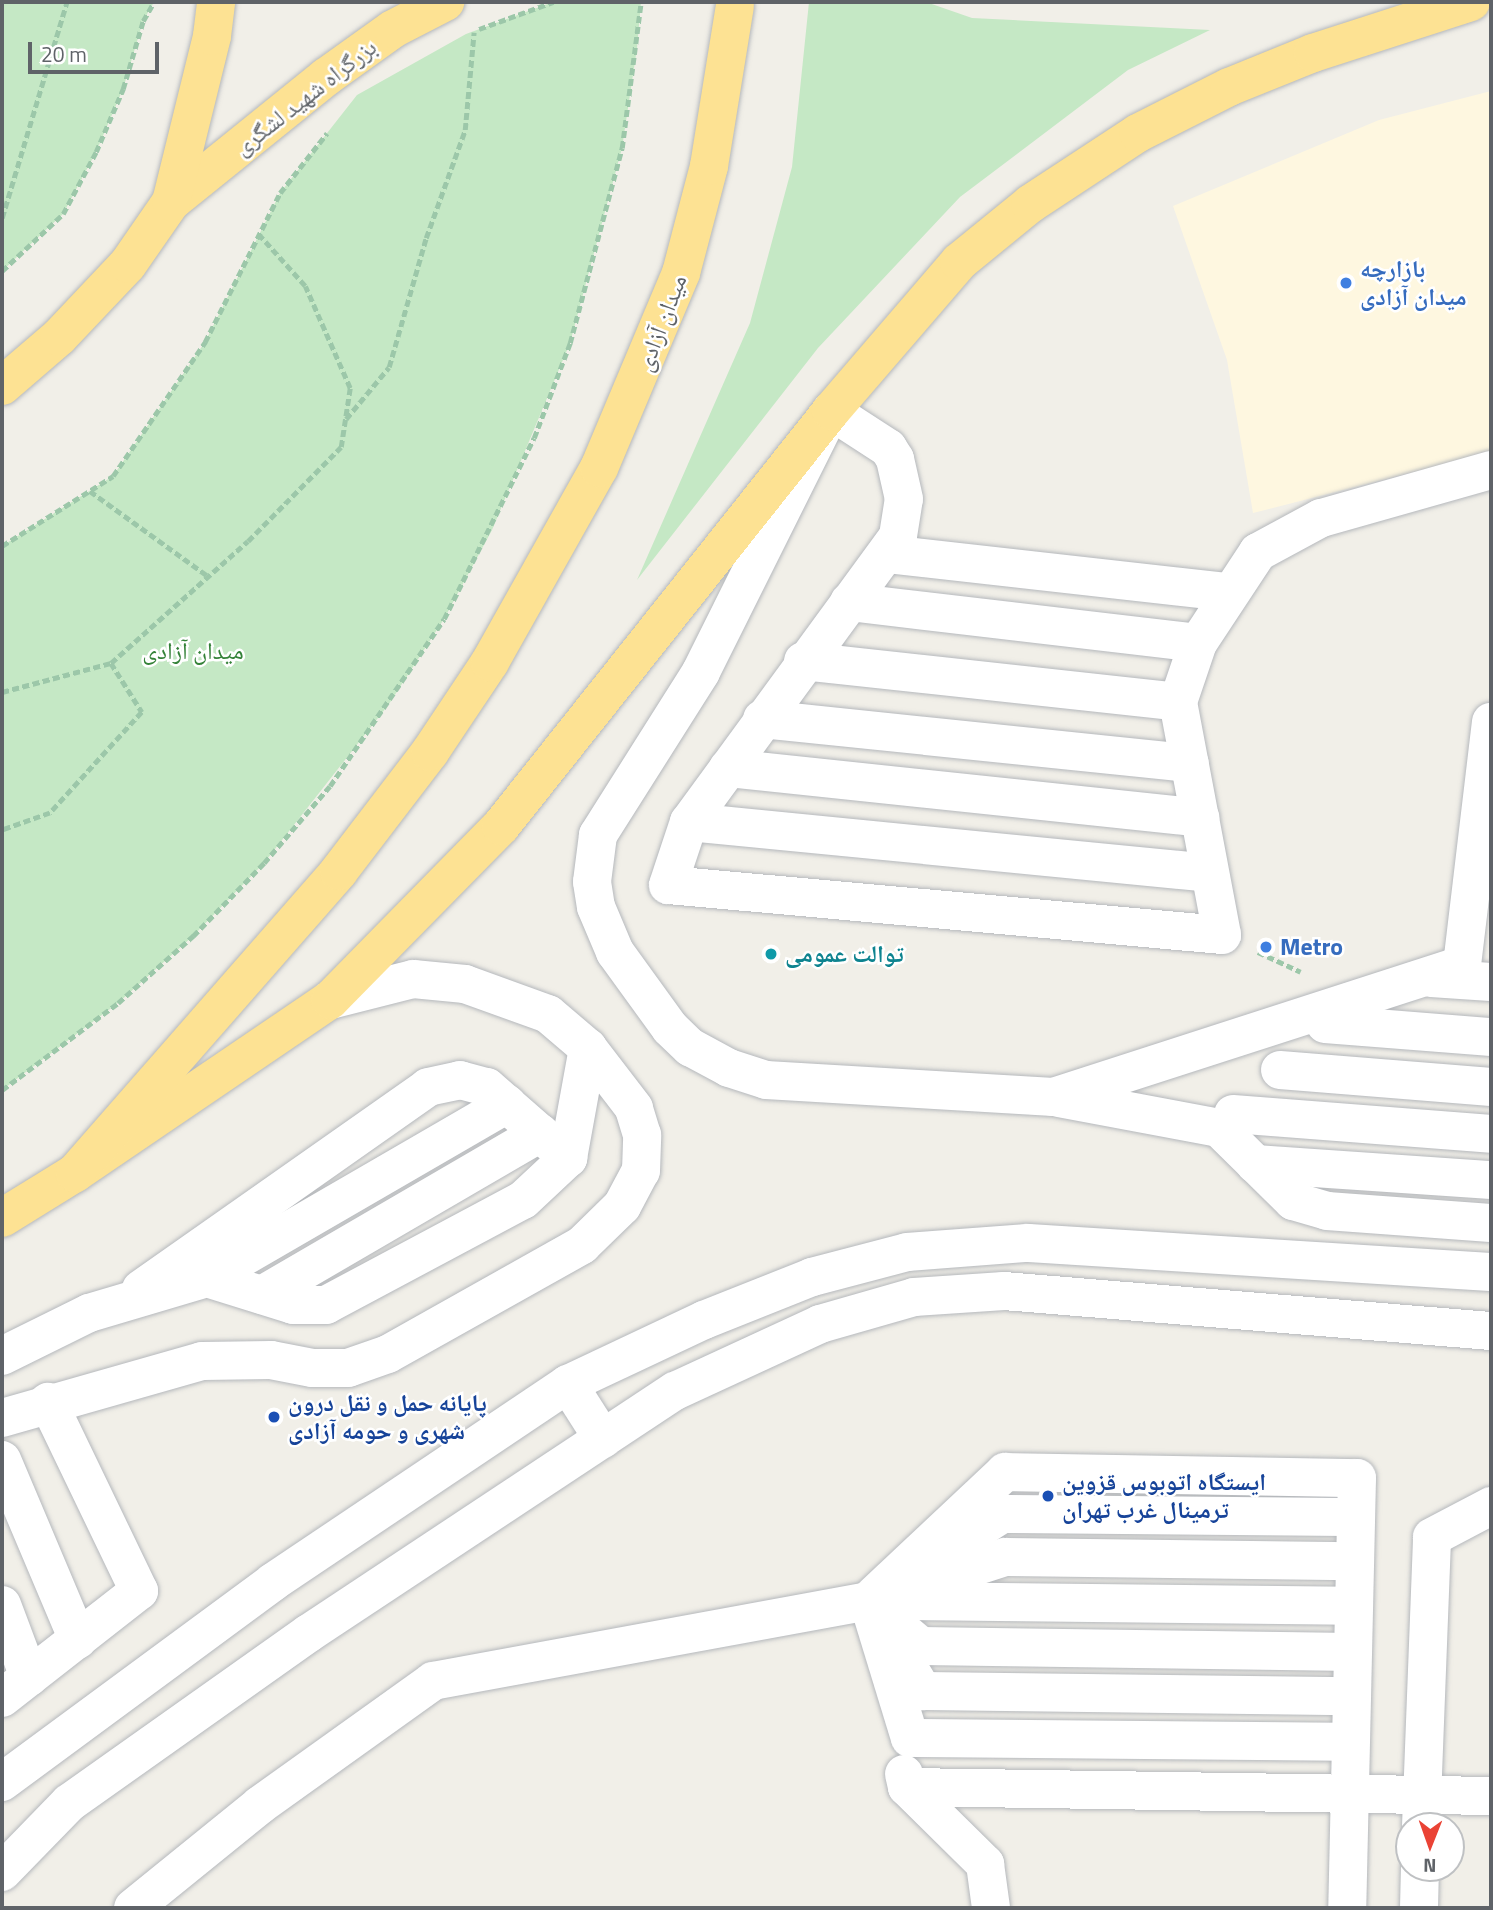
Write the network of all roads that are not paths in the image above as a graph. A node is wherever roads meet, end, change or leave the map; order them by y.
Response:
1 (216, 2) edge
2 (444, 2) edge
3 (1471, 2) edge
4 (734, 6) dead end
5 (171, 202) junction
6 (2, 386) edge
7 (831, 411) junction
8 (1491, 470) edge
9 (1491, 498) edge
10 (1383, 501) junction
11 (888, 554) junction
12 (1228, 592) junction
13 (849, 602) junction
14 (1198, 643) junction
15 (803, 661) junction
16 (1178, 702) junction
17 (762, 719) junction
18 (1491, 724) edge
19 (1190, 763) junction
20 (728, 768) junction
21 (1488, 776) edge
22 (1200, 818) junction
23 (689, 822) junction
24 (1485, 830) edge
25 (1210, 873) junction
26 (1482, 879) edge
27 (1478, 952) edge
28 (330, 1000) junction
29 (1320, 1019) junction
30 (1491, 1037) edge
31 (588, 1048) junction
32 (1279, 1070) junction
33 (1491, 1087) edge
34 (1053, 1097) junction
35 (507, 1104) junction
36 (1226, 1121) junction
37 (540, 1133) junction
38 (1491, 1134) edge
39 (568, 1158) junction
40 (1255, 1164) junction
41 (75, 1173) junction
42 (1491, 1180) edge
43 (2, 1218) edge
44 (1491, 1223) edge
45 (1491, 1272) edge
46 (208, 1279) junction
47 (262, 1296) junction
48 (128, 1298) junction
49 (1491, 1331) edge
50 (2, 1356) edge
51 (568, 1384) junction
52 (48, 1402) junction
53 (2, 1418) edge
54 (603, 1439) junction
55 (2, 1460) edge
56 (1491, 1506) edge
57 (1355, 1517) junction
58 (1354, 1561) junction
59 (274, 1583) junction
60 (868, 1601) junction
61 (2, 1605) edge
62 (1353, 1606) junction
63 (309, 1633) junction
64 (78, 1640) junction
65 (1353, 1652) junction
66 (15, 1687) edge
67 (1352, 1696) junction
68 (1350, 1742) junction
69 (2, 1782) edge
70 (906, 1787) junction
71 (1349, 1794) junction
72 (1491, 1796) edge
73 (1422, 1810) edge
74 (2, 1872) edge
75 (1420, 1882) edge
76 (133, 1908) edge
77 (991, 1908) edge
78 (1347, 1908) edge
79 (1419, 1908) edge

1 - 5 highway
2 - 5 highway, بزرگراه شهید لشگری
3 - 7 highway
4 - 41 highway, میدان آزادی
5 - 6 highway
7 - 11 lane
7 - 28 highway
7 - 34 lane
8 - 10 lane
9 - 10 lane
10 - 12 lane
11 - 12 lane
11 - 13 lane
12 - 14 lane
13 - 14 lane
13 - 15 lane
14 - 16 lane
15 - 16 lane
15 - 17 lane
16 - 19 lane
17 - 19 lane
17 - 20 lane
18 - 21 lane
19 - 22 lane
20 - 22 lane
20 - 23 lane
21 - 24 lane
22 - 25 lane
23 - 25 lane
23 - 25 lane
24 - 26 lane
26 - 27 lane
27 - 29 lane
28 - 31 lane
28 - 41 highway
29 - 30 lane
29 - 32 lane
29 - 34 lane
31 - 39 lane
31 - 52 lane
32 - 33 lane
32 - 36 lane
34 - 36 lane
35 - 37 lane
35 - 46 lane
35 - 48 lane
36 - 38 lane
36 - 40 lane
37 - 39 lane
37 - 47 lane
39 - 47 lane
40 - 42 lane
40 - 44 lane
41 - 43 highway, میدان آزادی
45 - 51 lane
46 - 47 lane
46 - 48 lane
48 - 50 lane
49 - 54 lane
51 - 54 lane
51 - 59 lane
52 - 53 lane
52 - 64 lane
54 - 63 lane
55 - 64 lane
56 - 73 lane
57 - 58 lane
57 - 60 lane
57 - 60 lane
58 - 60 lane
58 - 62 lane
59 - 63 lane
59 - 69 lane
60 - 62 lane
60 - 65 lane
60 - 67 lane
60 - 68 lane
60 - 70 lane
60 - 76 lane
61 - 66 lane
62 - 65 lane
63 - 74 lane
64 - 66 lane
65 - 67 lane
67 - 68 lane
68 - 71 lane
70 - 71 lane
70 - 77 lane
71 - 73 lane
71 - 78 lane
72 - 73 lane
75 - 79 lane

